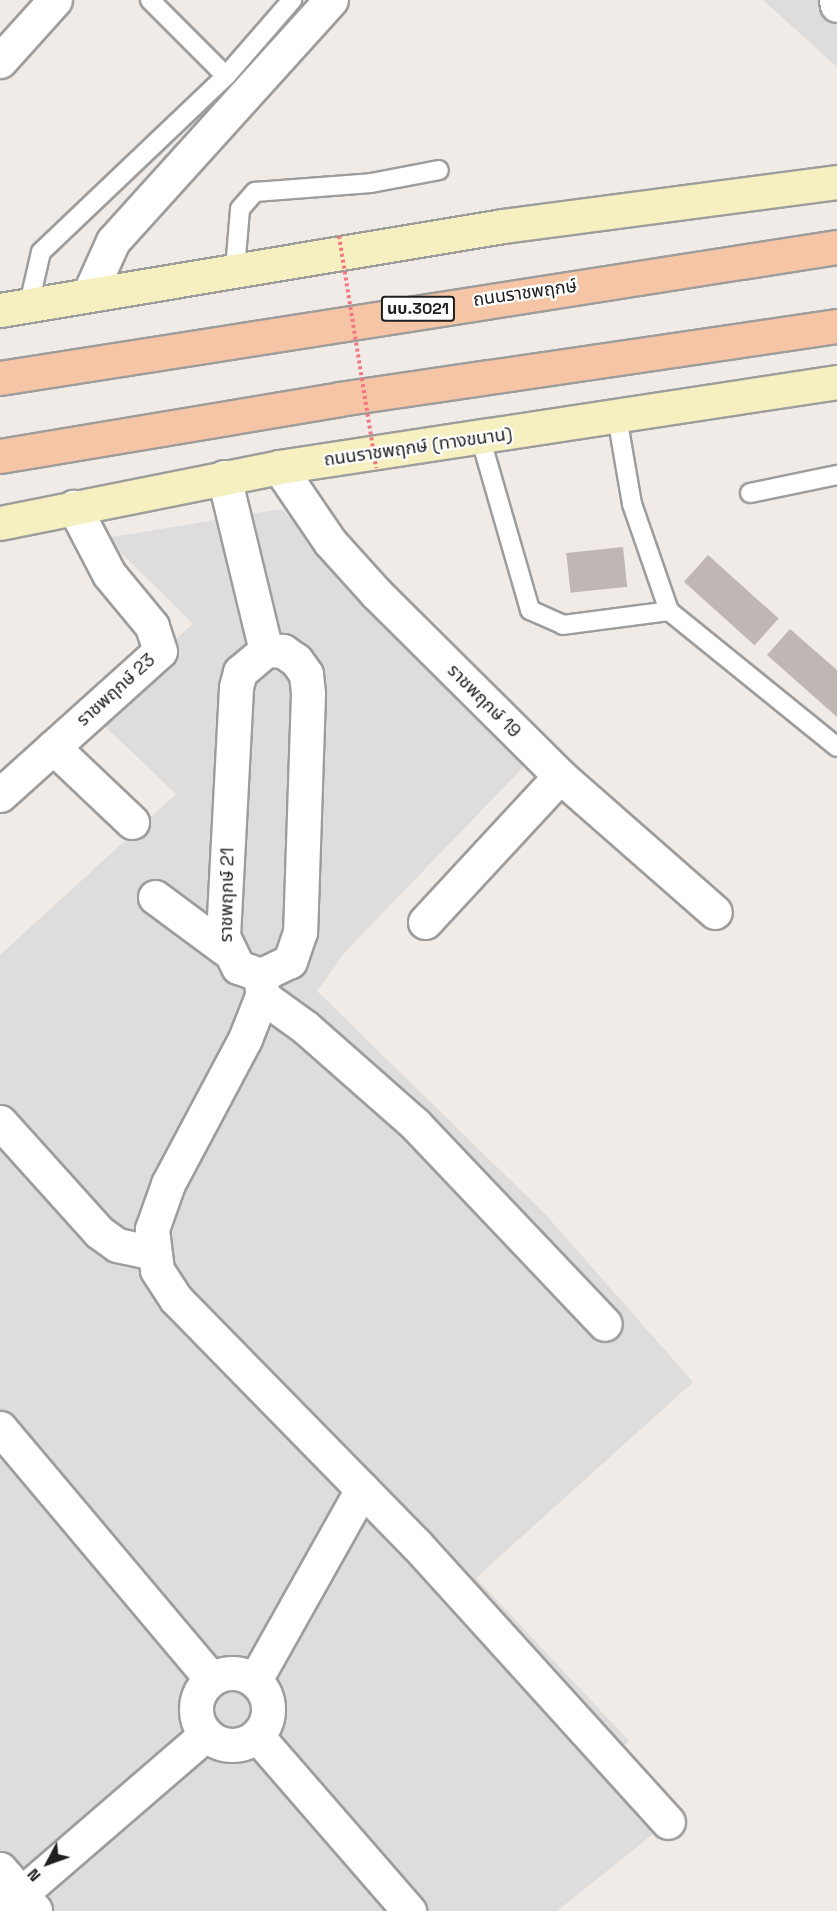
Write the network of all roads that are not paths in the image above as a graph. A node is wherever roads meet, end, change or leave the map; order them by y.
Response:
1 (55, 0) edge
2 (150, 0) edge
3 (292, 0) edge
4 (331, 0) edge
5 (836, 0) edge
6 (837, 5) edge
7 (0, 61) edge
8 (226, 76) junction
9 (439, 170) dead end
10 (837, 182) edge
11 (837, 247) edge
12 (235, 269) junction
13 (89, 294) junction
14 (15, 307) edge
15 (837, 326) edge
16 (0, 378) edge
17 (837, 382) edge
18 (617, 417) junction
19 (481, 440) junction
20 (0, 456) edge
21 (279, 466) junction
22 (837, 476) edge
23 (224, 477) junction
24 (750, 493) dead end
25 (74, 507) junction
26 (0, 523) edge
27 (669, 611) junction
28 (266, 650) junction
29 (53, 747) junction
30 (837, 747) edge
31 (560, 776) junction
32 (0, 795) edge
33 (132, 822) dead end
34 (155, 897) dead end
35 (716, 912) dead end
36 (425, 922) dead end
37 (225, 949) junction
38 (261, 986) junction
39 (0, 1122) edge
40 (151, 1252) junction
41 (605, 1324) dead end
42 (0, 1428) edge
43 (362, 1489) junction
44 (211, 1679) junction
45 (255, 1680) junction
46 (206, 1734) junction
47 (257, 1736) junction
48 (668, 1822) dead end
49 (14, 1896) edge
50 (409, 1911) edge

1 - 7 street
2 - 8 lane
3 - 8 lane
4 - 13 street
5 - 6 street
8 - 14 lane
9 - 12 lane
10 - 12 main road
11 - 16 main road, ถนนราชพฤกษ์ / นบ.3021
12 - 13 main road
13 - 14 main road
15 - 20 main road
17 - 18 main road, ถนนราชพฤกษ์ (ทางขนาน)
18 - 19 main road, ถนนราชพฤกษ์ (ทางขนาน)
18 - 27 lane
19 - 21 main road, ถนนราชพฤกษ์ (ทางขนาน)
19 - 27 lane
21 - 23 main road, ถนนราชพฤกษ์ (ทางขนาน)
21 - 31 street, ราชพฤกษ์ 19
22 - 24 lane
23 - 25 main road, ถนนราชพฤกษ์ (ทางขนาน)
23 - 28 street
25 - 26 main road, ถนนราชพฤกษ์ (ทางขนาน)
25 - 29 street, ราชพฤกษ์ 23
27 - 30 lane
28 - 37 street, ราชพฤกษ์ 21
28 - 38 street
29 - 32 street, ราชพฤกษ์ 23
29 - 33 street
31 - 35 street, ราชพฤกษ์ 19
31 - 36 street
34 - 37 street
37 - 38 street, ราชพฤกษ์ 21
38 - 40 street
38 - 41 street, ราชพฤกษ์ 21
39 - 40 street
40 - 43 street
42 - 44 street
43 - 45 street
43 - 48 street
44 - 45 street
44 - 46 street
45 - 47 street
46 - 47 street
46 - 49 street
47 - 50 street

